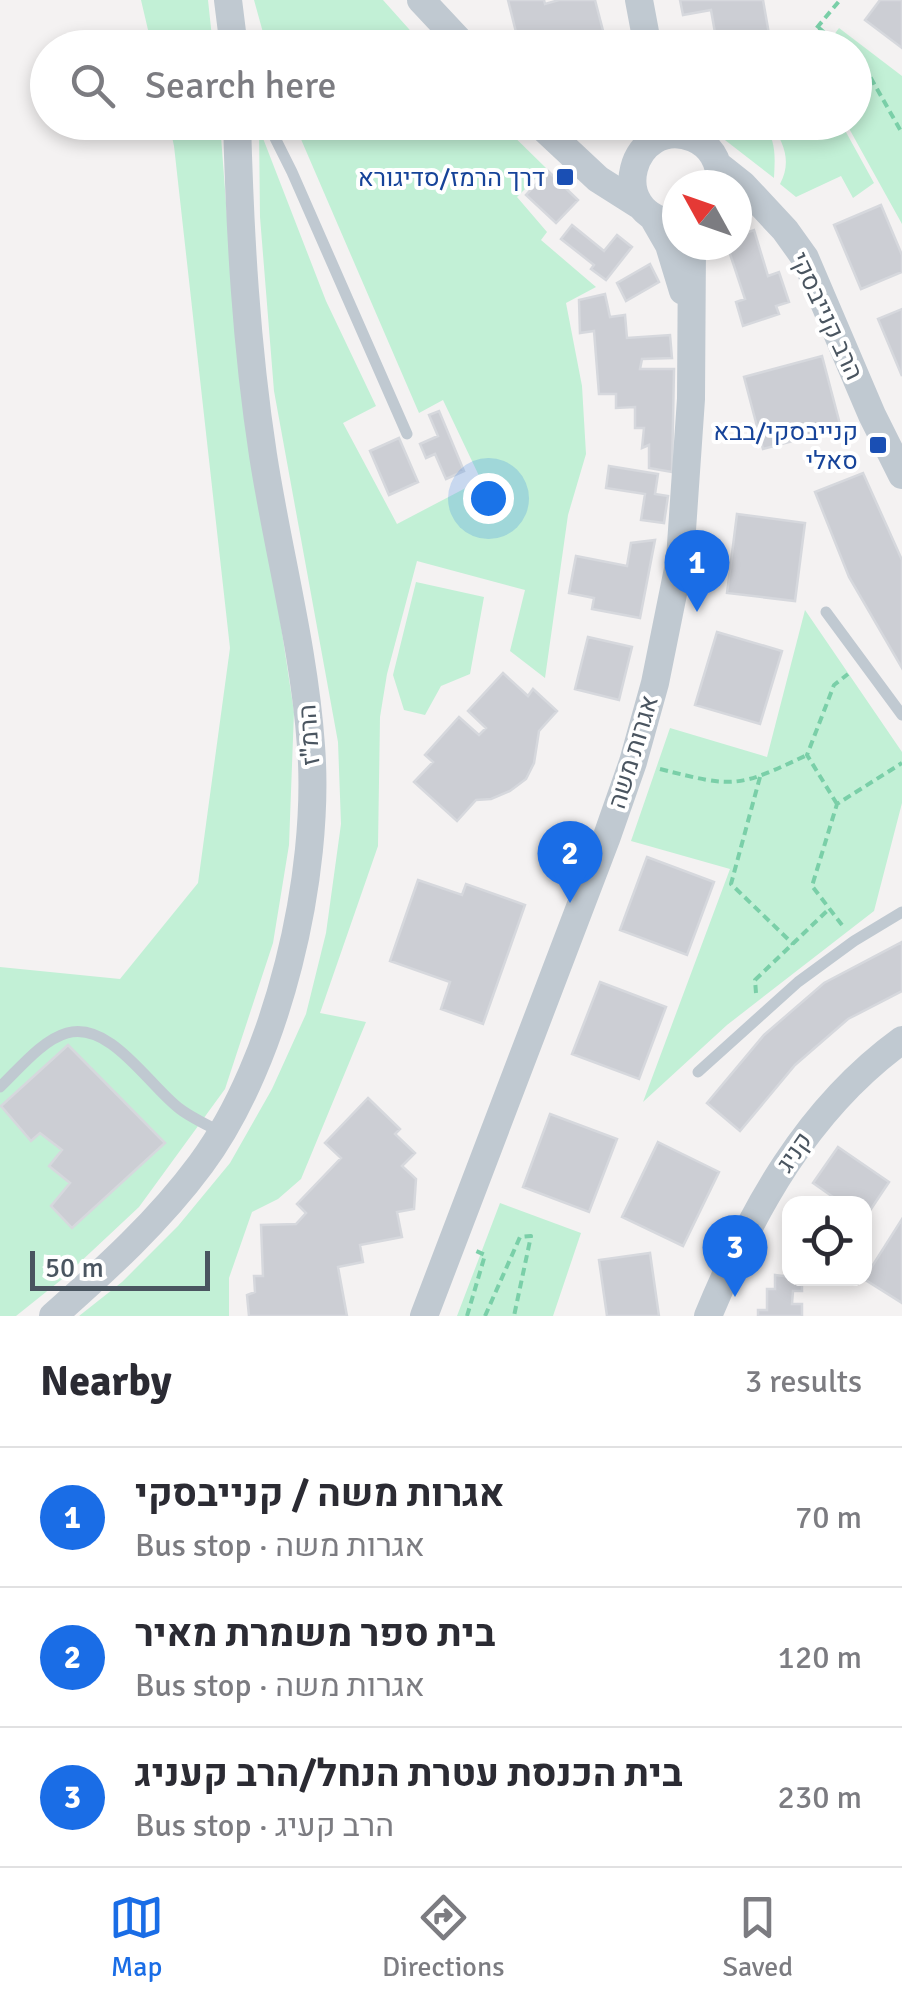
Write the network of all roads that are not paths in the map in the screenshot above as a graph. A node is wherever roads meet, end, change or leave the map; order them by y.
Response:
1 (228, 0) edge
2 (421, 0) edge
3 (639, 0) edge
4 (232, 30) edge
5 (449, 30) edge
6 (646, 30) edge
7 (239, 140) edge
8 (275, 140) edge
9 (555, 140) edge
10 (559, 140) edge
11 (697, 140) edge
12 (643, 145) edge
13 (718, 170) edge
14 (752, 195) edge
15 (752, 206) edge
16 (657, 216) edge
17 (771, 216) junction
18 (692, 260) edge
19 (692, 337) junction
20 (407, 434) dead end
21 (902, 475) edge
22 (826, 612) dead end
23 (902, 715) edge
24 (902, 912) edge
25 (902, 1040) edge
26 (698, 1072) dead end
27 (0, 1087) edge
28 (221, 1132) junction
29 (86, 1286) junction
30 (36, 1316) edge
31 (54, 1316) edge
32 (424, 1316) edge
33 (708, 1316) edge

1 - 4 street
2 - 5 street
3 - 6 street
7 - 28 street, הרמ"ז
8 - 20 lane
9 - 16 street
10 - 12 street
11 - 13 street, הרב קנייבסקי
12 - 16 street
14 - 17 street, הרב קנייבסקי
15 - 17 street
16 - 19 street, אגרות משה
17 - 21 street, הרב קנייבסקי
18 - 19 street, אגרות משה
19 - 32 street, אגרות משה
22 - 23 lane
24 - 26 lane
25 - 33 street, קניג
27 - 28 lane
28 - 29 street, הרמ"ז
29 - 30 street, הרמ"ז
29 - 31 street, הרמ"ז

